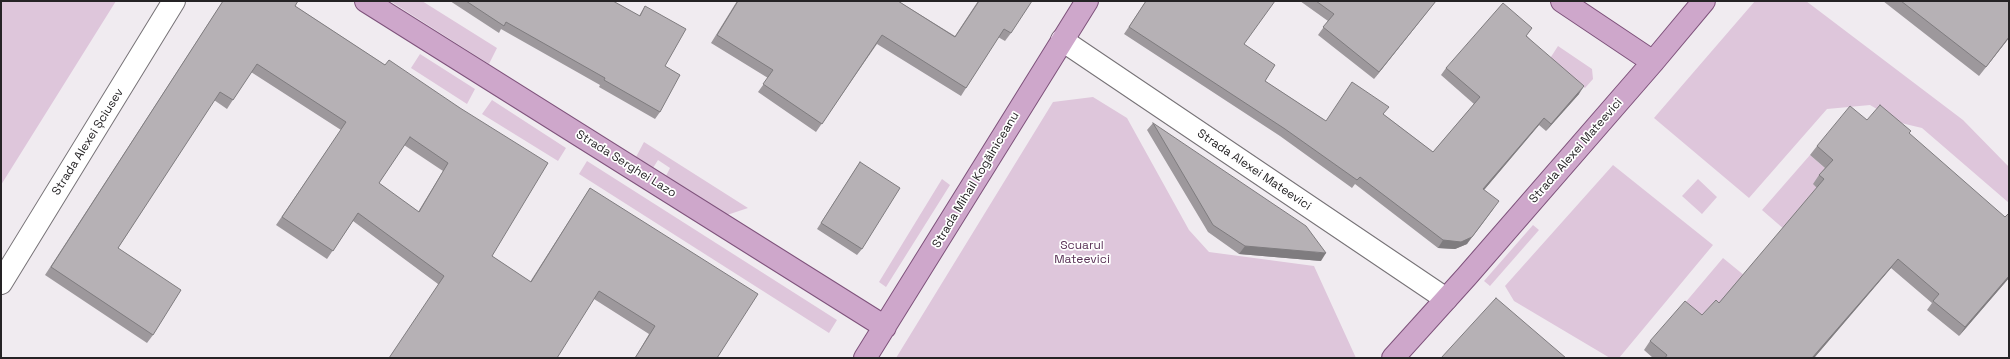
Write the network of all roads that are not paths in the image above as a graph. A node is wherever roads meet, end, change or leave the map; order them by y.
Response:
1 (174, 1) edge
2 (366, 1) edge
3 (1086, 1) edge
4 (1562, 1) edge
5 (1704, 1) edge
6 (1062, 40) junction
7 (1653, 62) junction
8 (1, 284) edge
9 (1446, 299) junction
10 (885, 327) junction
11 (865, 358) edge
12 (1393, 358) edge

1 - 8 street, Strada Alexei Șciusev
2 - 10 main road, Strada Serghei Lazo
3 - 6 main road, Strada Mihail Kogălniceanu
4 - 7 main road
5 - 7 main road, Strada Alexei Mateevici
6 - 9 street, Strada Alexei Mateevici
6 - 10 main road, Strada Mihail Kogălniceanu
7 - 9 main road, Strada Alexei Mateevici
9 - 12 main road, Strada Alexei Mateevici
10 - 11 main road, Strada Mihail Kogălniceanu

